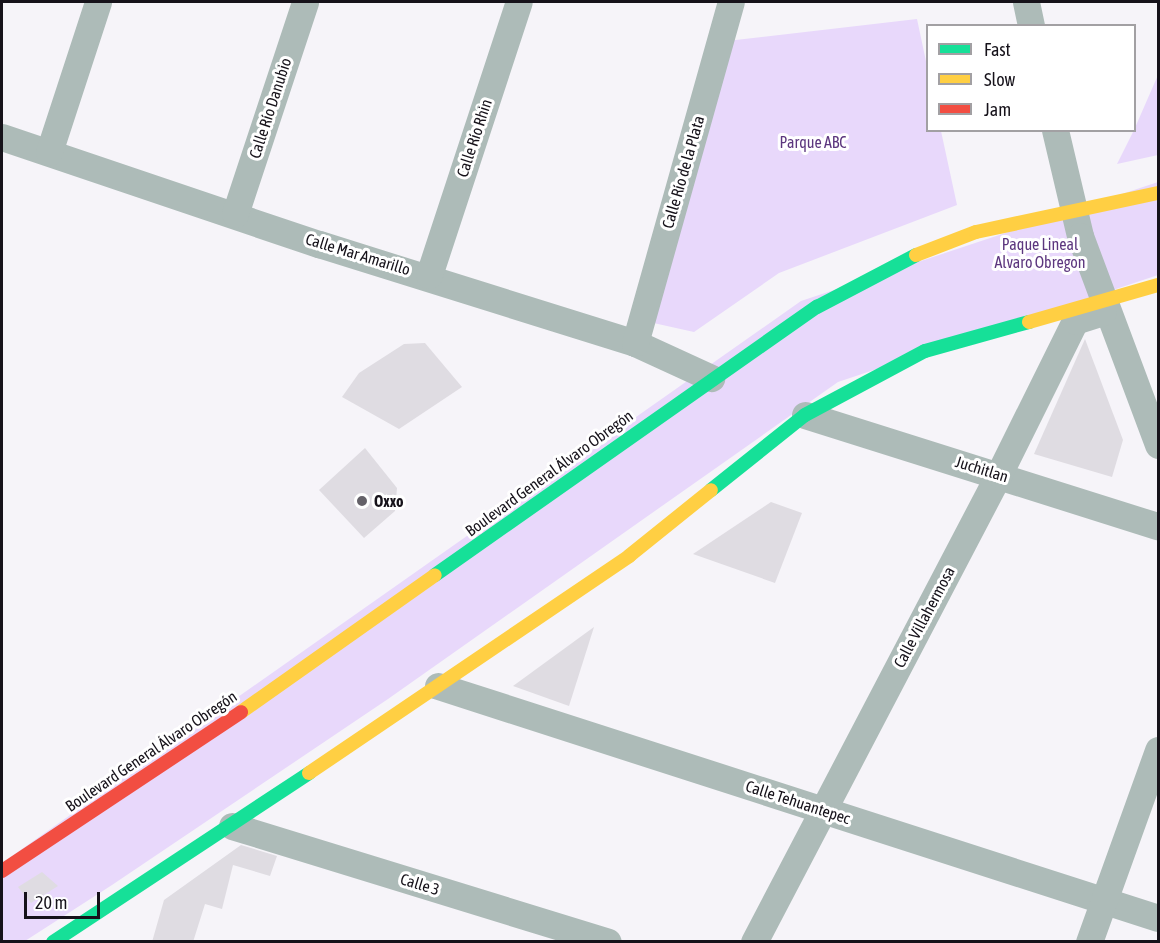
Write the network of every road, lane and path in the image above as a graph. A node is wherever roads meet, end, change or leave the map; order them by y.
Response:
1 (98, 2) edge
2 (305, 2) edge
3 (519, 2) edge
4 (730, 2) edge
5 (1026, 2) edge
6 (1031, 24) edge
7 (1055, 132) edge
8 (2, 137) edge
9 (49, 152) junction
10 (1158, 193) edge
11 (1073, 209) junction
12 (235, 214) junction
13 (429, 275) junction
14 (1158, 285) edge
15 (1104, 304) junction
16 (635, 343) junction
17 (711, 378) junction
18 (805, 415) junction
19 (1158, 445) edge
20 (999, 474) junction
21 (1158, 526) edge
22 (438, 686) junction
23 (1158, 750) edge
24 (824, 809) junction
25 (232, 826) junction
26 (2, 871) edge
27 (1106, 901) junction
28 (1158, 918) edge
29 (53, 942) edge
30 (609, 942) edge
31 (754, 942) edge
32 (1089, 942) edge

1 - 9 street
2 - 12 street, Calle Río Danubio
3 - 13 street, Calle Río Rhin
4 - 16 street, Calle Río de la Plata
5 - 6 street
7 - 11 street
8 - 9 street, Calle Mar Amarillo
9 - 12 street, Calle Mar Amarillo
10 - 11 main road, Boulevard General Álvaro Obregón
11 - 15 street
11 - 17 main road, Boulevard General Álvaro Obregón
12 - 13 street, Calle Mar Amarillo
13 - 16 street, Calle Mar Amarillo
14 - 15 main road
15 - 18 main road
15 - 19 street
15 - 20 street, Calle Villahermosa
16 - 17 street, Calle Mar Amarillo
17 - 26 main road, Boulevard General Álvaro Obregón
18 - 20 street, Juchitlan
18 - 22 main road
20 - 21 street, Juchitlan
20 - 24 street, Calle Villahermosa
22 - 24 street, Calle Tehuantepec
22 - 25 main road
23 - 27 street
24 - 27 street, Calle Tehuantepec
24 - 31 street, Calle Villahermosa
25 - 29 main road
25 - 30 street, Calle 3
27 - 28 street, Calle Tehuantepec
27 - 32 street

